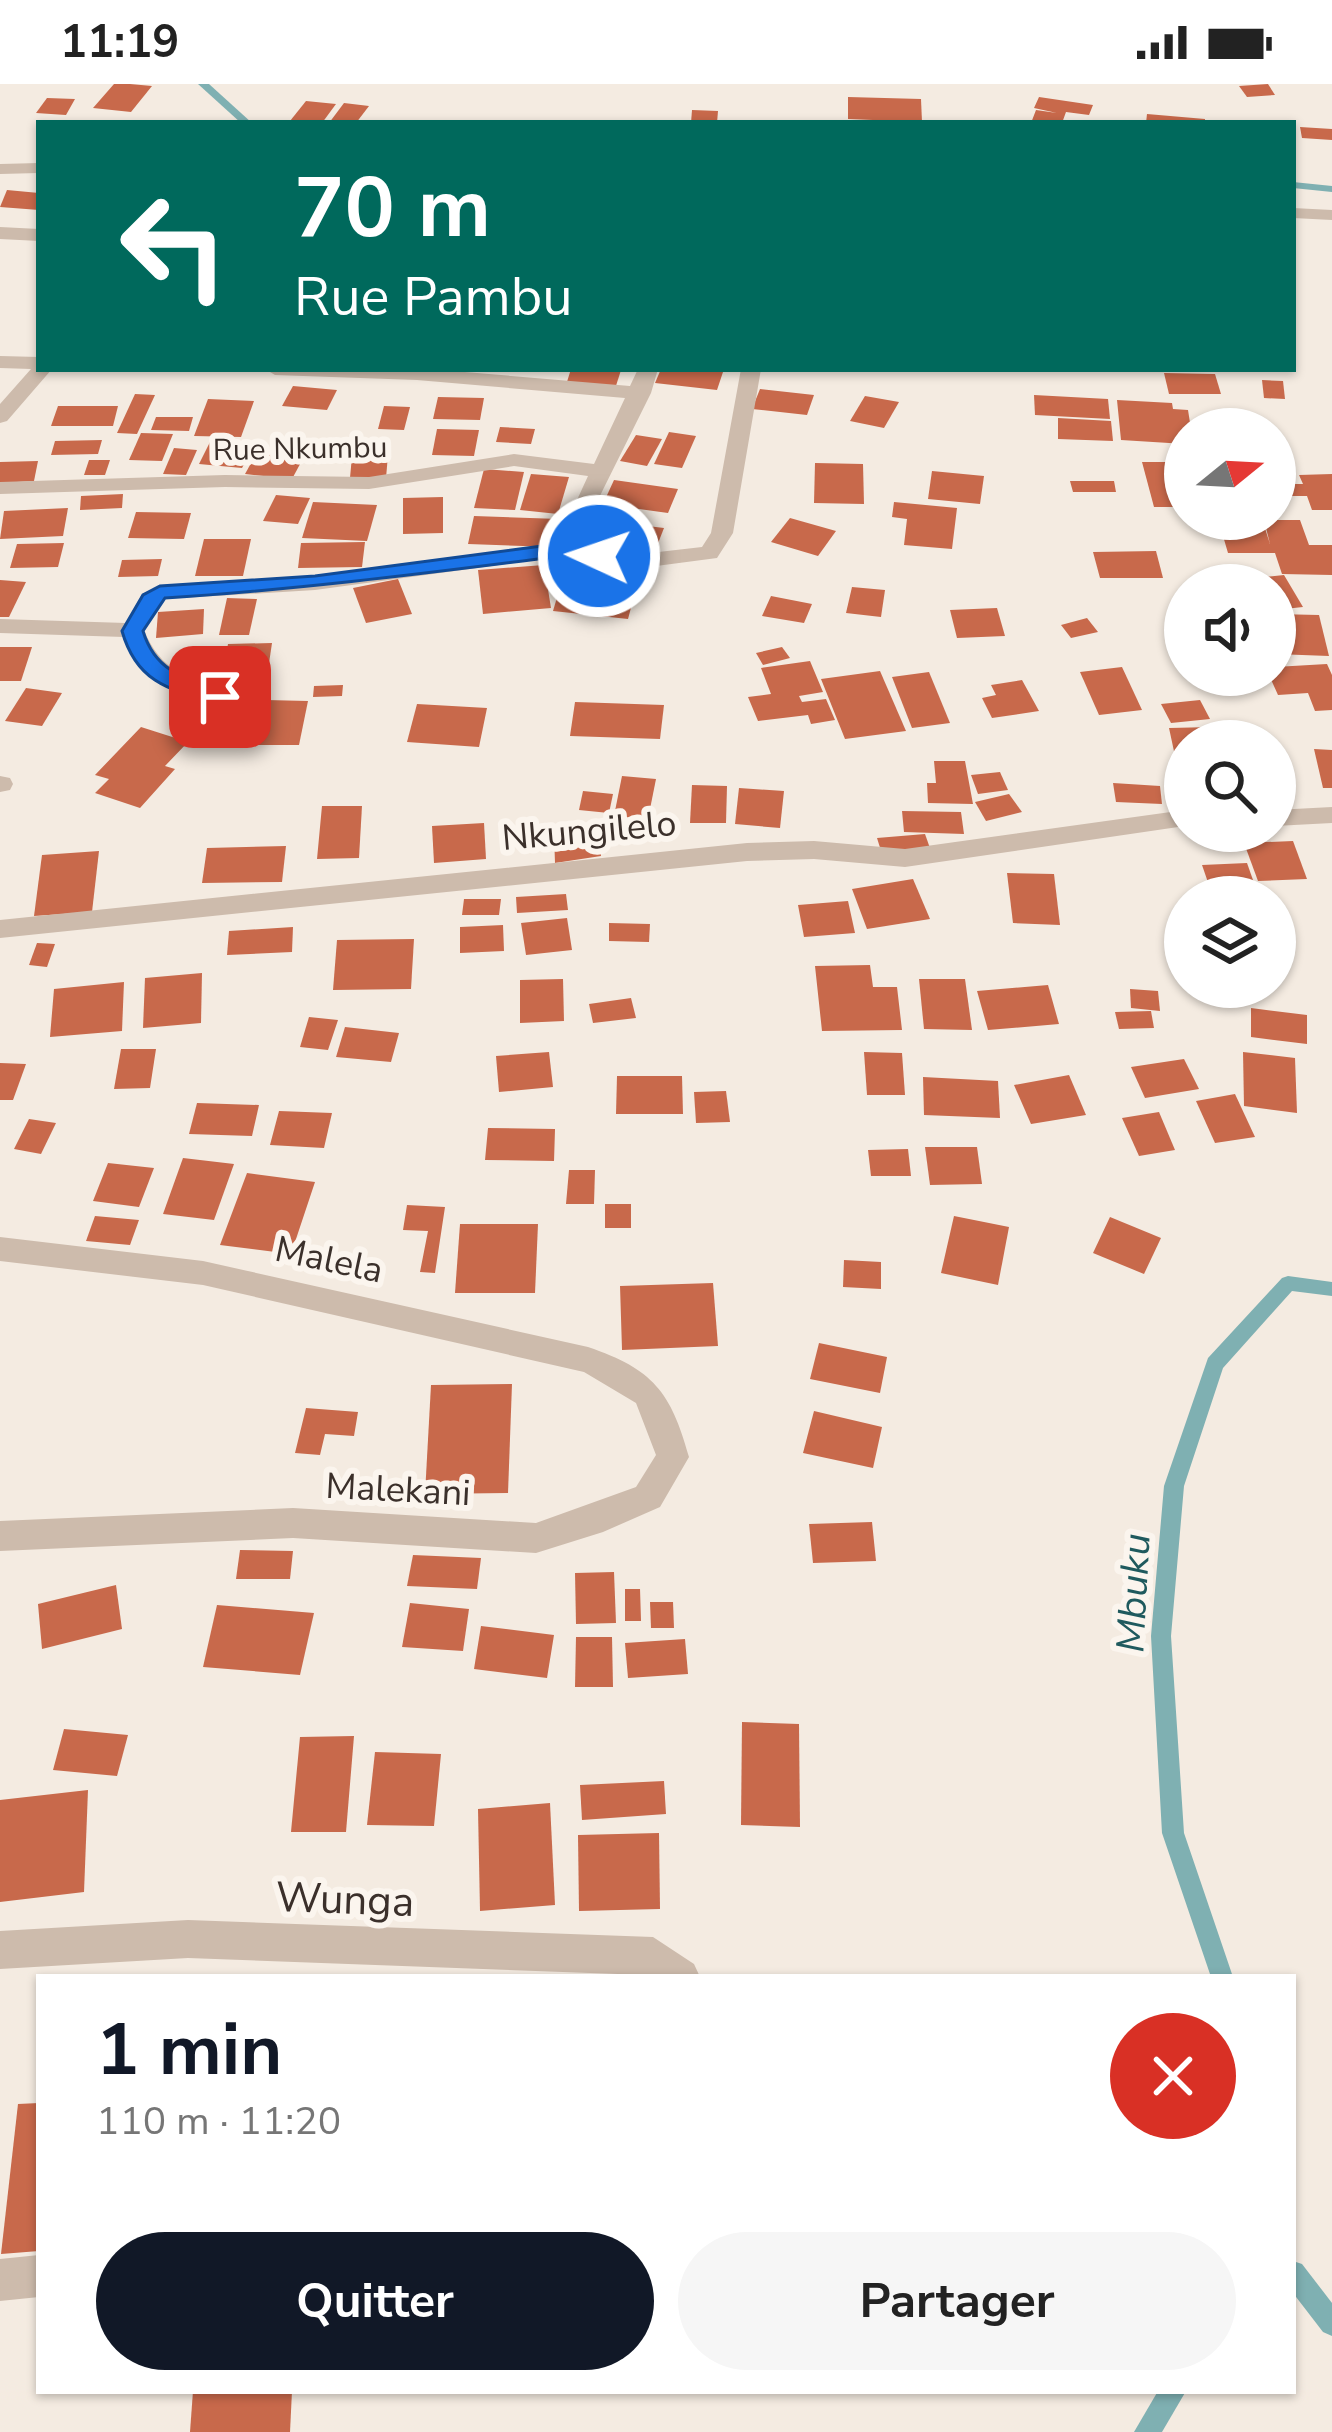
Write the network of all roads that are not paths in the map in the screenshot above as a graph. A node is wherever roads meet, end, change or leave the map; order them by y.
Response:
1 (36, 168) edge
2 (0, 169) edge
3 (1296, 213) edge
4 (1332, 215) edge
5 (0, 232) edge
6 (36, 236) edge
7 (0, 362) edge
8 (36, 366) edge
9 (36, 371) edge
10 (360, 372) edge
11 (647, 372) edge
12 (750, 372) edge
13 (641, 393) junction
14 (0, 416) edge
15 (600, 471) junction
16 (0, 488) edge
17 (557, 550) junction
18 (0, 626) edge
19 (133, 631) junction
20 (220, 697) dead end
21 (1332, 815) edge
22 (1296, 817) edge
23 (1164, 821) edge
24 (0, 929) edge
25 (0, 1249) edge
26 (635, 1378) joint
27 (0, 1536) edge
28 (0, 1950) edge
29 (677, 1974) edge
30 (36, 2276) edge
31 (0, 2280) edge

1 - 2 street
3 - 4 street
5 - 6 street
7 - 8 street
9 - 14 street
10 - 13 street
11 - 13 street
12 - 17 street
13 - 15 street
15 - 16 street, Rue Nkumbu
15 - 17 street
17 - 19 street
18 - 19 street
19 - 20 street
21 - 22 street
23 - 24 street, Nkungilelo
25 - 26 street, Malela
26 - 27 street, Malekani
28 - 29 street, Wunga
30 - 31 street

